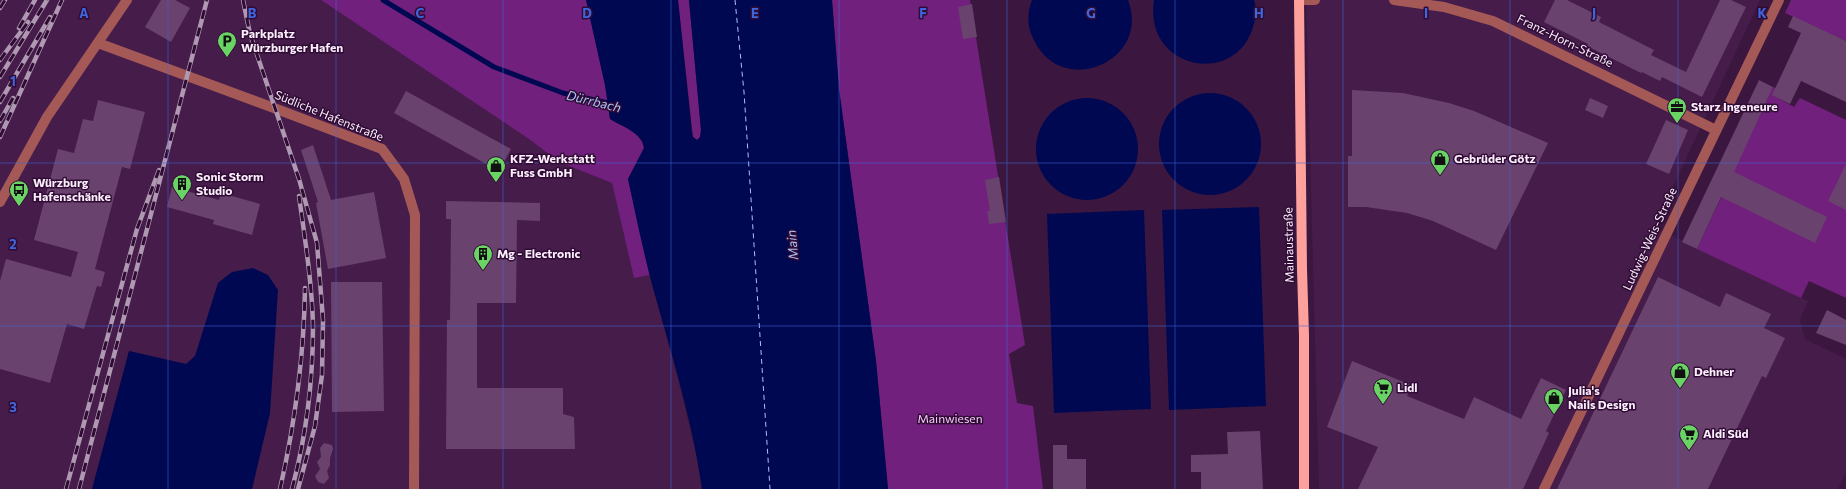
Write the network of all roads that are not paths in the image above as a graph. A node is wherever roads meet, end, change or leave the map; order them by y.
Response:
1 (127, 0) edge
2 (1299, 0) edge
3 (1315, 0) edge
4 (1394, 0) edge
5 (1778, 0) edge
6 (98, 43) junction
7 (1716, 130) junction
8 (0, 202) edge
9 (414, 489) edge
10 (1304, 489) edge
11 (1544, 489) edge

1 - 6 street
2 - 3 street
2 - 10 main road, Mainaustraße
4 - 7 street, Franz-Horn-Straße
5 - 7 street, Ludwig-Weis-Straße
6 - 8 street
6 - 9 street, Südliche Hafenstraße
7 - 11 street, Ludwig-Weis-Straße

